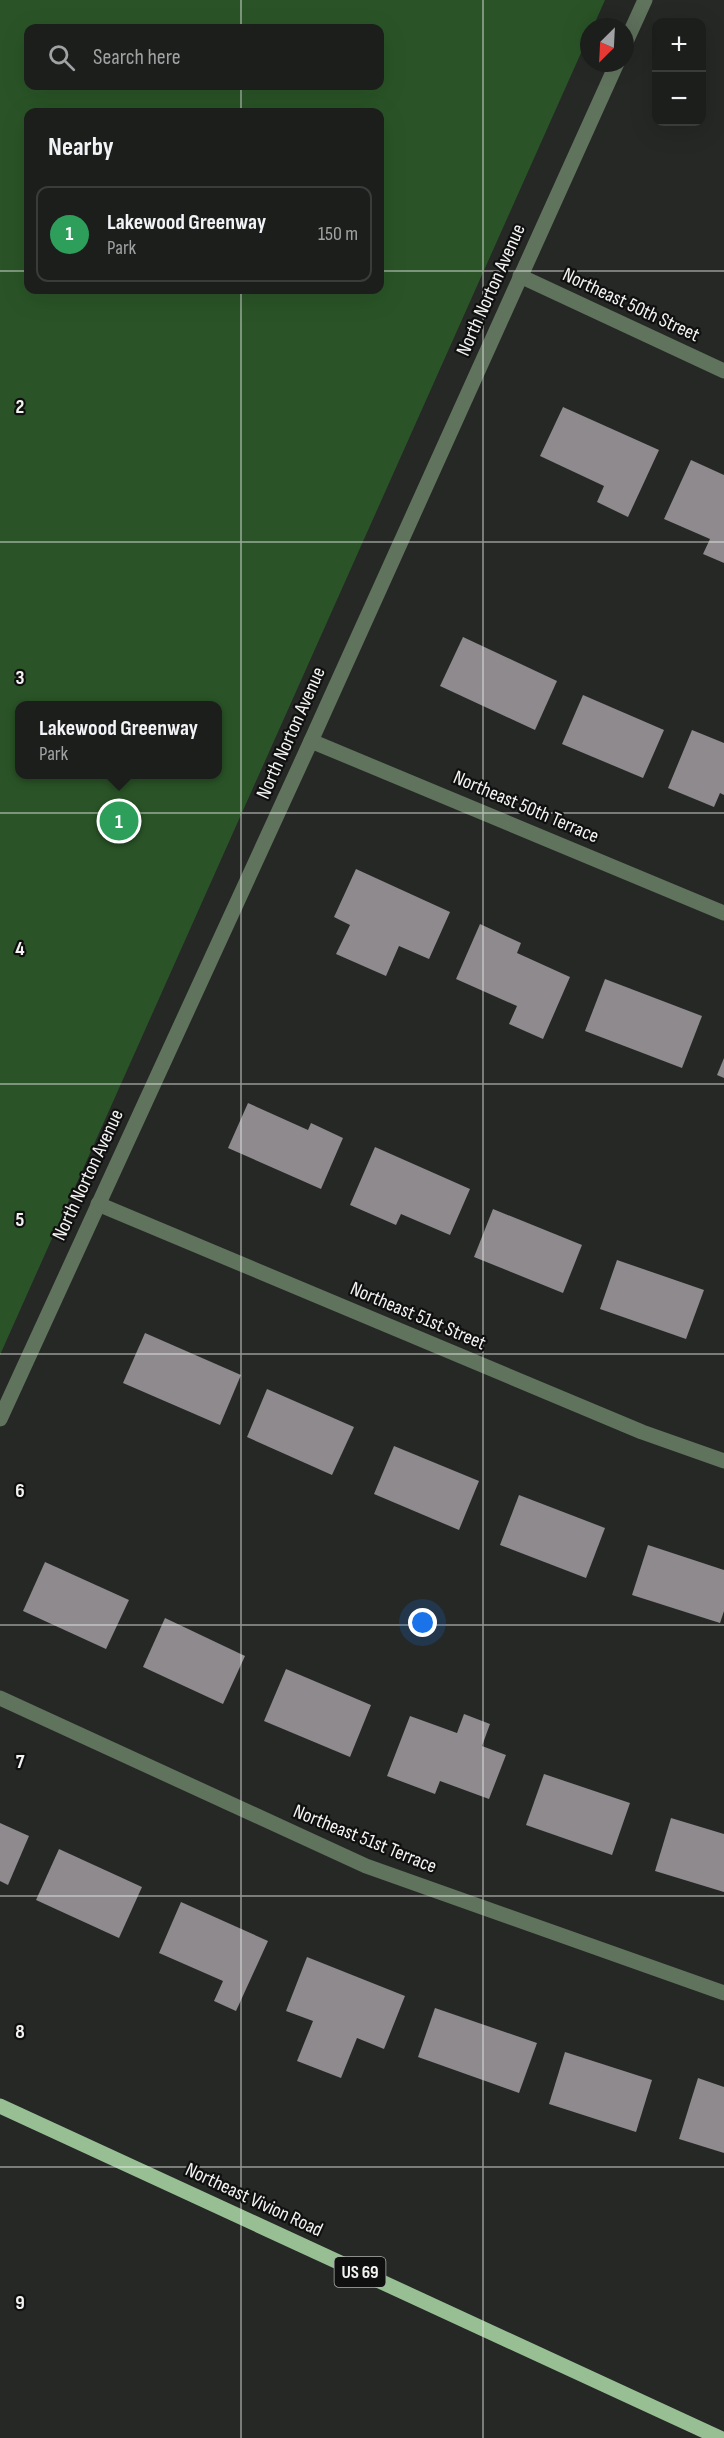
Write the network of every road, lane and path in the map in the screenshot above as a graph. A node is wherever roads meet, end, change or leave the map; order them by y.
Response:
1 (645, 0) edge
2 (634, 24) edge
3 (612, 72) edge
4 (520, 276) junction
5 (724, 371) edge
6 (311, 741) junction
7 (724, 913) edge
8 (98, 1204) junction
9 (0, 1419) edge
10 (724, 1461) edge
11 (0, 1698) edge
12 (724, 1993) edge
13 (0, 2106) edge
14 (720, 2438) edge

1 - 2 street
3 - 4 street, North Norton Avenue
4 - 5 street, Northeast 50th Street
4 - 6 street, North Norton Avenue
6 - 7 street, Northeast 50th Terrace
6 - 8 street, North Norton Avenue
8 - 9 street, North Norton Avenue
8 - 10 street, Northeast 51st Street
11 - 12 street, Northeast 51st Terrace
13 - 14 main road, Northeast Vivion Road / US 69

